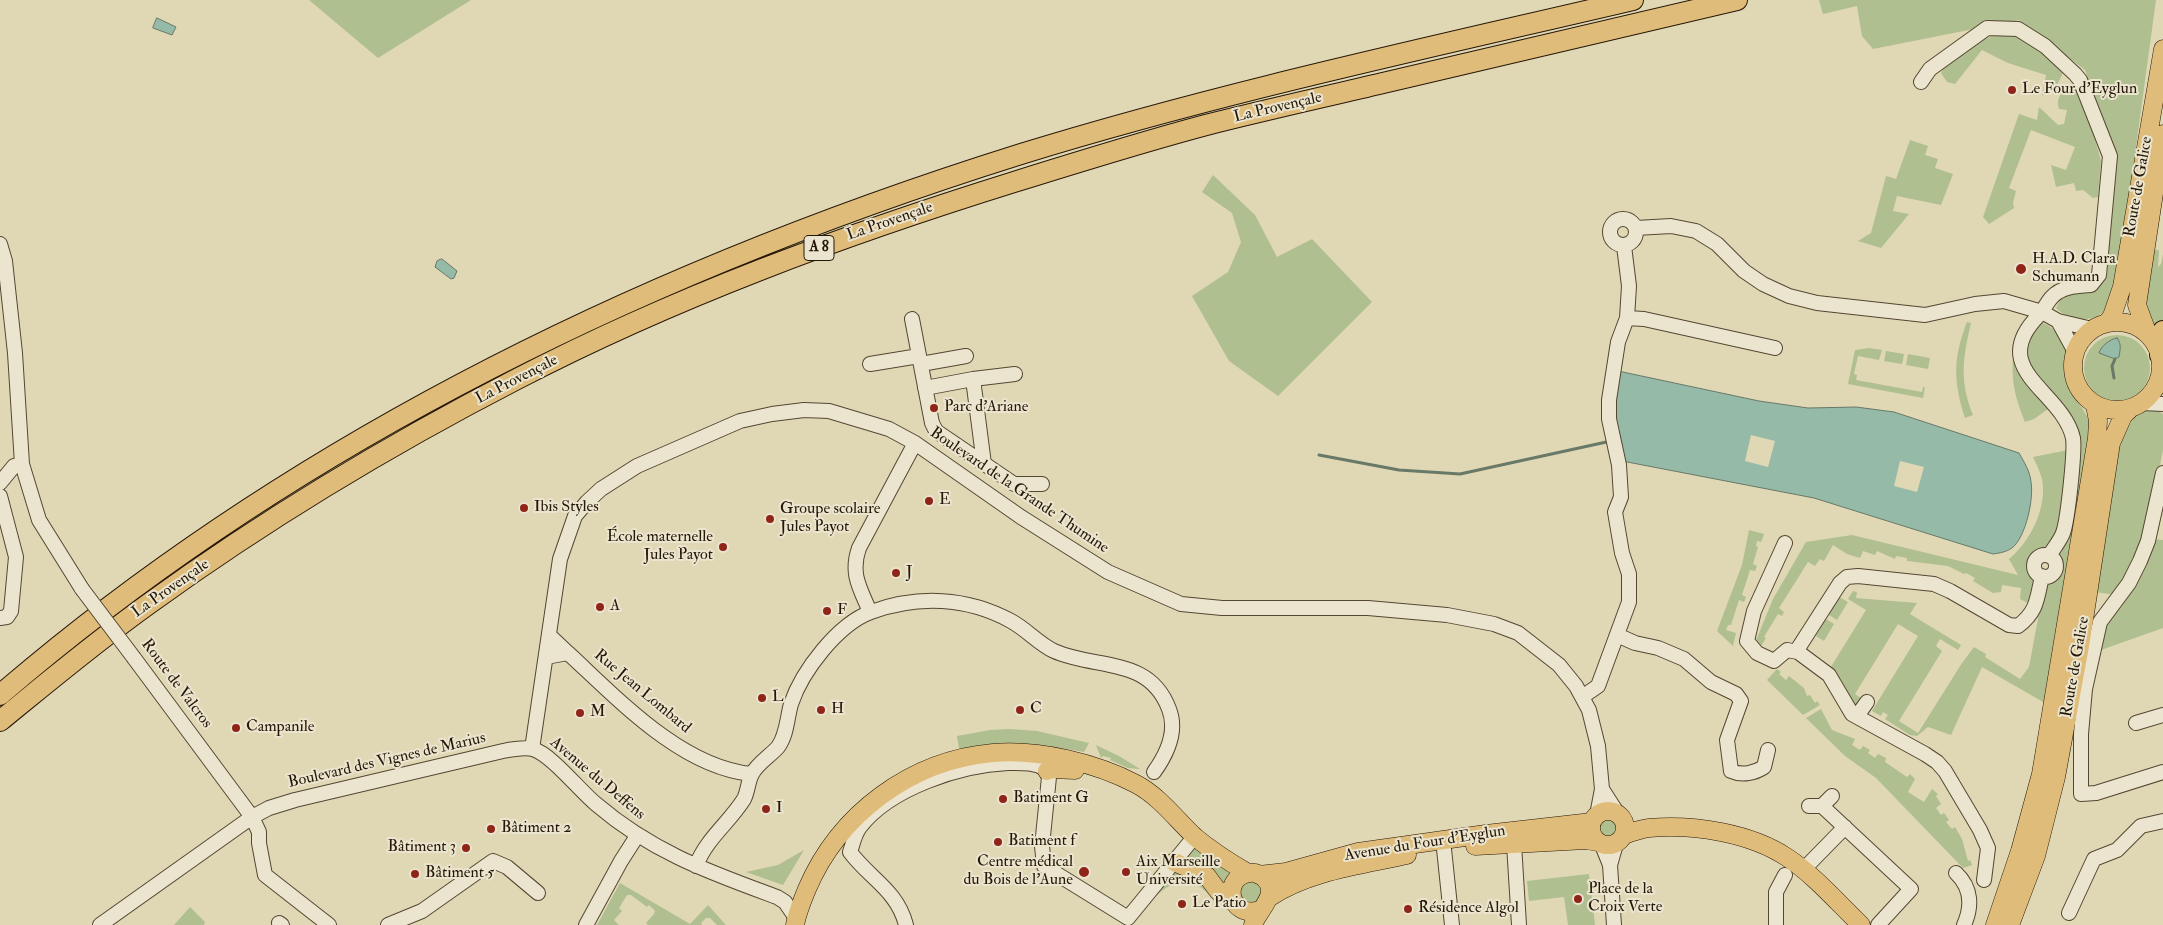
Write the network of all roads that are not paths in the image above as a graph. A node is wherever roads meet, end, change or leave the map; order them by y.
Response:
1 (1633, 0) edge
2 (1737, 0) edge
3 (2163, 49) edge
4 (1921, 82) dead end
5 (2163, 134) edge
6 (1636, 228) junction
7 (0, 244) edge
8 (1624, 246) junction
9 (2042, 312) junction
10 (1627, 318) junction
11 (912, 319) dead end
12 (2058, 321) junction
13 (2099, 326) junction
14 (2155, 332) edge
15 (1775, 348) dead end
16 (2075, 352) junction
17 (966, 356) dead end
18 (920, 360) junction
19 (870, 364) dead end
20 (2161, 369) edge
21 (1015, 374) dead end
22 (972, 379) junction
23 (925, 388) junction
24 (2163, 404) edge
25 (2095, 405) junction
26 (2136, 406) junction
27 (915, 443) junction
28 (22, 464) junction
29 (984, 464) junction
30 (2163, 473) edge
31 (0, 483) edge
32 (1042, 484) dead end
33 (0, 496) edge
34 (1785, 543) dead end
35 (870, 612) junction
36 (0, 618) edge
37 (1617, 634) junction
38 (549, 636) junction
39 (1798, 652) junction
40 (568, 653) junction
41 (546, 658) junction
42 (0, 695) edge
43 (1582, 697) junction
44 (1867, 702) dead end
45 (2163, 715) edge
46 (1857, 716) junction
47 (0, 722) edge
48 (2136, 723) dead end
49 (532, 749) junction
50 (1768, 750) dead end
51 (2163, 772) edge
52 (751, 774) junction
53 (1048, 774) junction
54 (1137, 786) junction
55 (1602, 789) junction
56 (1832, 796) dead end
57 (1619, 815) junction
58 (252, 817) junction
59 (1594, 819) junction
60 (2163, 821) edge
61 (1845, 827) junction
62 (1648, 828) junction
63 (637, 836) junction
64 (1195, 836) junction
65 (1610, 841) junction
66 (1514, 844) junction
67 (1444, 849) junction
68 (1174, 862) junction
69 (696, 866) junction
70 (1803, 870) junction
71 (1956, 873) dead end
72 (1254, 874) junction
73 (1785, 875) dead end
74 (1984, 880) dead end
75 (538, 893) dead end
76 (1231, 893) junction
77 (777, 897) junction
78 (804, 897) junction
79 (1261, 910) edge
80 (2069, 913) dead end
81 (795, 921) edge
82 (1881, 924) edge
83 (100, 925) edge
84 (328, 925) edge
85 (388, 925) edge
86 (586, 925) edge
87 (906, 925) edge
88 (1452, 925) edge
89 (1519, 925) edge
90 (1614, 925) edge
91 (1776, 925) edge
92 (1862, 925) edge
93 (1964, 925) edge
94 (1995, 925) edge
95 (2010, 925) edge

1 - 42 highway, La Provençale / A 8
2 - 47 highway, La Provençale / A 8
3 - 13 main road, Route de Galice
4 - 9 street
5 - 14 main road, Route de Galice
6 - 8 street
6 - 8 street
6 - 9 street
7 - 28 street, Route de Valcros
8 - 10 street
9 - 12 street
9 - 39 street
10 - 15 street
10 - 37 street
11 - 18 street
12 - 13 street
12 - 16 street
13 - 14 main road
13 - 16 main road
14 - 20 highway
16 - 25 main road
17 - 18 street
18 - 19 street
18 - 23 street
20 - 26 main road
21 - 22 street
22 - 23 street
22 - 29 street
23 - 29 street
24 - 26 street
25 - 26 main road
25 - 94 main road, Route de Galice
26 - 95 main road, Route de Galice
27 - 35 street
27 - 38 street, Boulevard de la Grande Thumine
27 - 43 street, Boulevard de la Grande Thumine
28 - 31 street
28 - 58 street, Route de Valcros, bridge
29 - 32 street
30 - 51 street
33 - 36 street
34 - 39 street
35 - 52 street
35 - 54 street
37 - 43 street
37 - 50 street
38 - 40 street, Rue Jean Lombard
38 - 41 street, Boulevard de la Grande Thumine
39 - 46 street
40 - 41 street, Rue Jean Lombard
40 - 52 street, Rue Jean Lombard
41 - 49 street, Boulevard de la Grande Thumine
43 - 55 street, Boulevard de la Grande Thumine
44 - 46 street
45 - 48 street
46 - 74 street
49 - 58 street, Boulevard des Vignes de Marius
49 - 63 street, Avenue du Deffens
52 - 69 street
53 - 54 main road
53 - 68 street
53 - 87 street
54 - 64 main road
54 - 78 main road
55 - 57 street, Boulevard de la Grande Thumine
55 - 59 street, Boulevard de la Grande Thumine
56 - 61 street
57 - 59 main road
57 - 62 main road
57 - 65 main road
58 - 83 street, Boulevard des Vignes de Marius
58 - 84 street, Route de Valcros
59 - 65 main road
59 - 72 main road, Avenue du Four d’Eyglun
60 - 80 street
61 - 70 street
61 - 82 street
62 - 65 main road, Avenue du Four d’Eyglun
62 - 70 main road
63 - 69 street, Avenue du Deffens
63 - 86 street
64 - 68 street
64 - 72 main road
65 - 66 main road, Avenue du Four d’Eyglun
65 - 90 street
66 - 67 main road, Avenue du Four d’Eyglun
66 - 89 street
67 - 79 main road, Avenue du Four d’Eyglun
67 - 88 street
68 - 76 main road
69 - 77 street, Avenue du Deffens
70 - 92 main road
71 - 93 street
72 - 76 main road
72 - 79 main road
73 - 91 street
75 - 85 street
76 - 79 main road
77 - 78 street, Avenue du Deffens
77 - 81 street, Avenue du Deffens
78 - 81 main road

